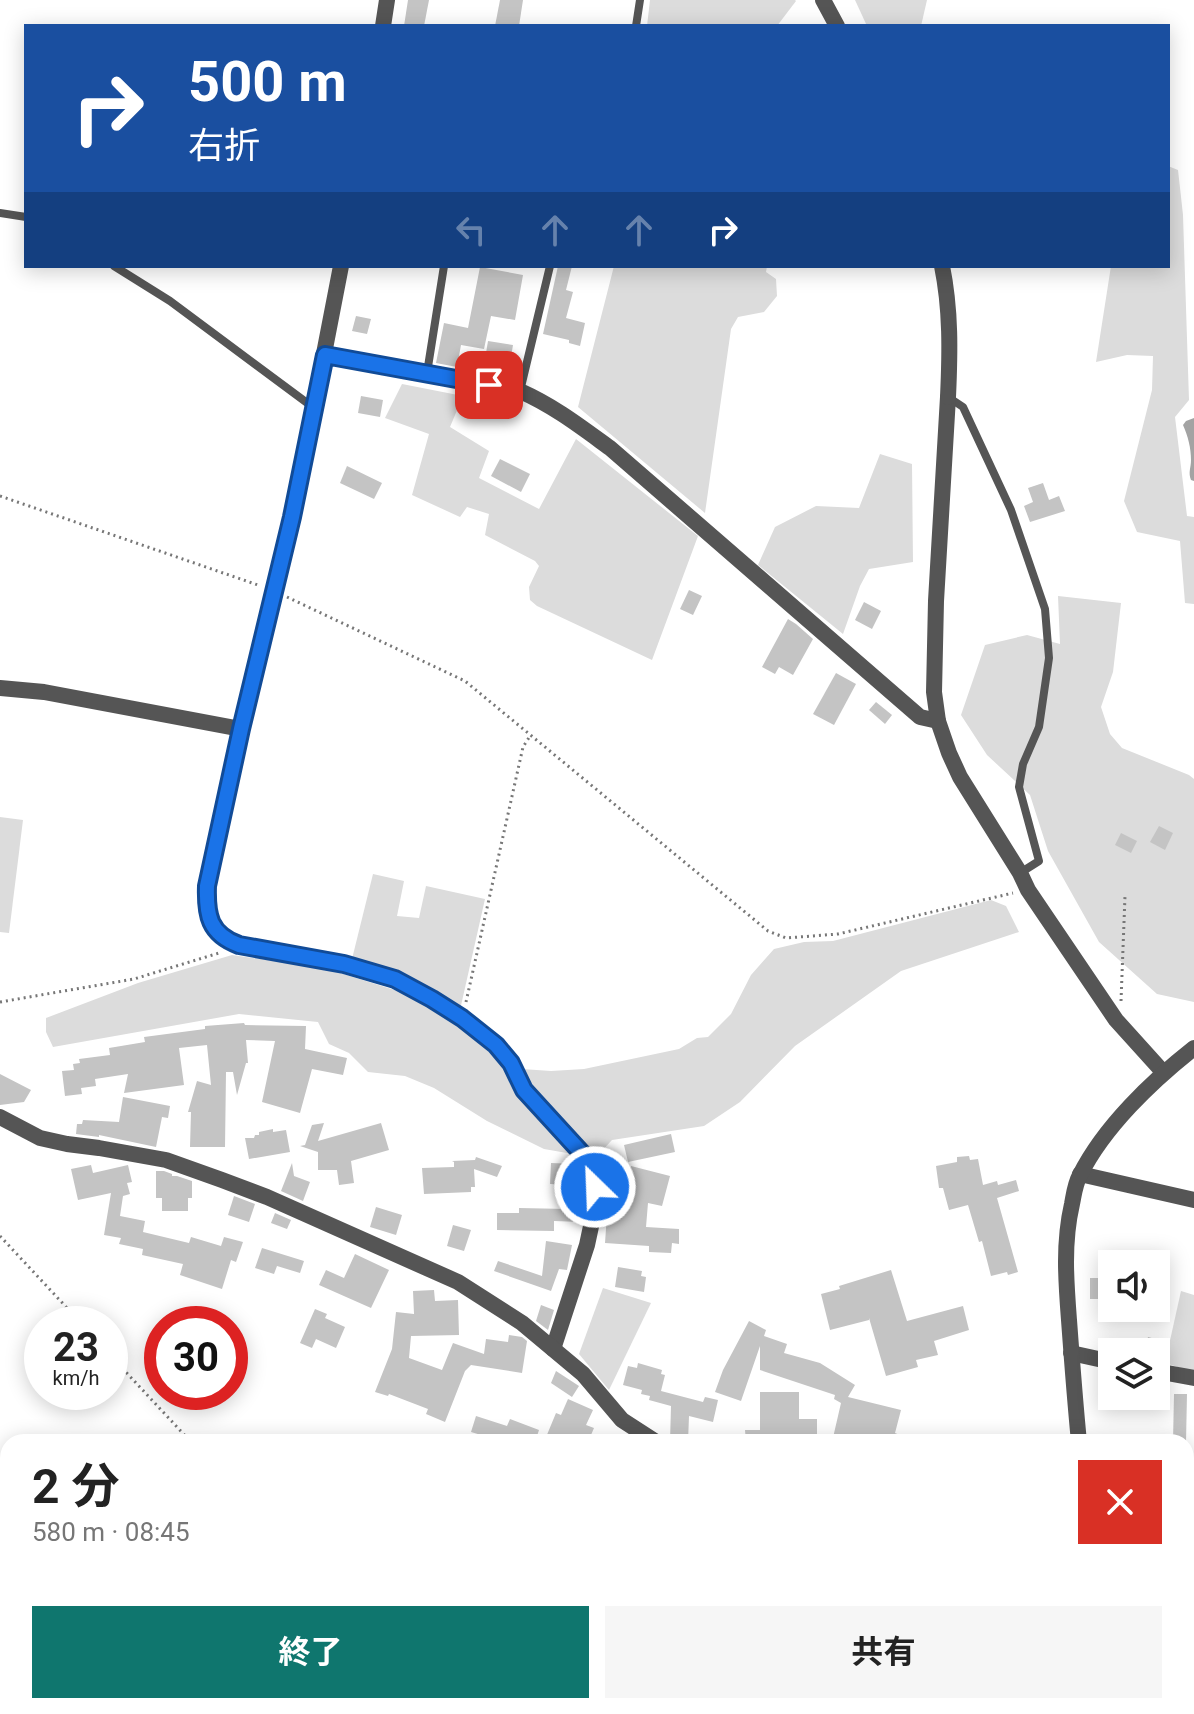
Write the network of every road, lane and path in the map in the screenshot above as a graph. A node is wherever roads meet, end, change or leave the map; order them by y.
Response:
1 (387, 0) edge
2 (640, 0) edge
3 (823, 0) edge
4 (383, 24) edge
5 (636, 24) edge
6 (836, 24) edge
7 (0, 213) edge
8 (24, 217) edge
9 (117, 268) edge
10 (341, 268) edge
11 (444, 268) edge
12 (550, 268) edge
13 (942, 268) edge
14 (325, 355) junction
15 (427, 373) junction
16 (520, 391) junction
17 (948, 397) junction
18 (314, 408) junction
19 (0, 496) edge
20 (275, 591) junction
21 (0, 688) edge
22 (938, 721) junction
23 (241, 729) junction
24 (530, 736) junction
25 (1020, 873) junction
26 (1028, 890) junction
27 (1125, 896) dead end
28 (227, 941) junction
29 (0, 1002) edge
30 (1121, 1008) dead end
31 (462, 1018) junction
32 (1194, 1048) edge
33 (1163, 1072) junction
34 (0, 1117) edge
35 (1080, 1174) junction
36 (1194, 1200) edge
37 (0, 1236) edge
38 (65, 1306) edge
39 (553, 1349) junction
40 (1071, 1353) junction
41 (1098, 1359) edge
42 (128, 1374) edge
43 (1170, 1374) edge
44 (1194, 1378) edge
45 (184, 1434) edge
46 (644, 1434) edge
47 (1078, 1434) edge

1 - 4 street
2 - 5 lane
3 - 6 street
7 - 8 lane
9 - 18 lane
10 - 14 street
11 - 15 lane
12 - 16 lane
13 - 17 street
14 - 15 street
14 - 18 street
15 - 16 street
16 - 22 street
17 - 22 street
17 - 25 lane
18 - 20 street
19 - 20 path
20 - 23 street
20 - 24 path
21 - 23 street
22 - 25 street
23 - 28 street
24 - 26 path
24 - 31 path
25 - 26 street
26 - 33 street
27 - 30 path
28 - 29 path
28 - 31 street
31 - 39 street
32 - 33 street
33 - 35 street
34 - 39 street
35 - 36 street
35 - 40 street
37 - 38 path
39 - 46 street
40 - 41 street
40 - 47 street
42 - 45 path
43 - 44 street

